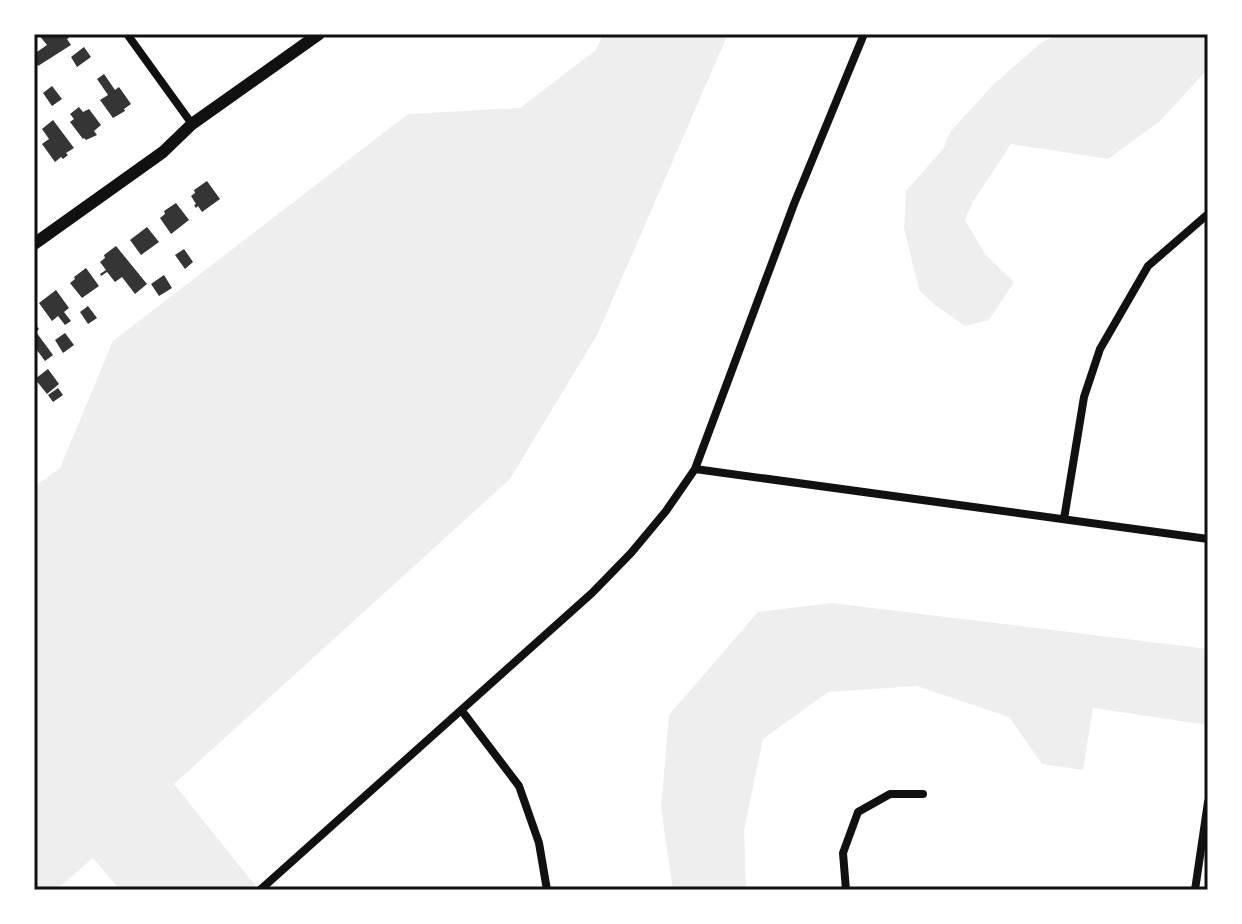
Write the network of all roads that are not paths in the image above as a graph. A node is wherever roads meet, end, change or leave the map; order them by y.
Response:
1 (127, 34) edge
2 (319, 34) edge
3 (864, 34) edge
4 (192, 124) junction
5 (1208, 214) edge
6 (34, 244) edge
7 (695, 469) junction
8 (1064, 519) junction
9 (1208, 539) edge
10 (462, 711) junction
11 (923, 794) dead end
12 (1208, 802) edge
13 (260, 890) edge
14 (547, 890) edge
15 (846, 890) edge
16 (1195, 890) edge

1 - 4 street
2 - 4 main road
3 - 7 street
4 - 6 main road
5 - 8 street
7 - 8 street
7 - 10 street
8 - 9 street
10 - 13 street
10 - 14 street
11 - 15 street
12 - 16 street

